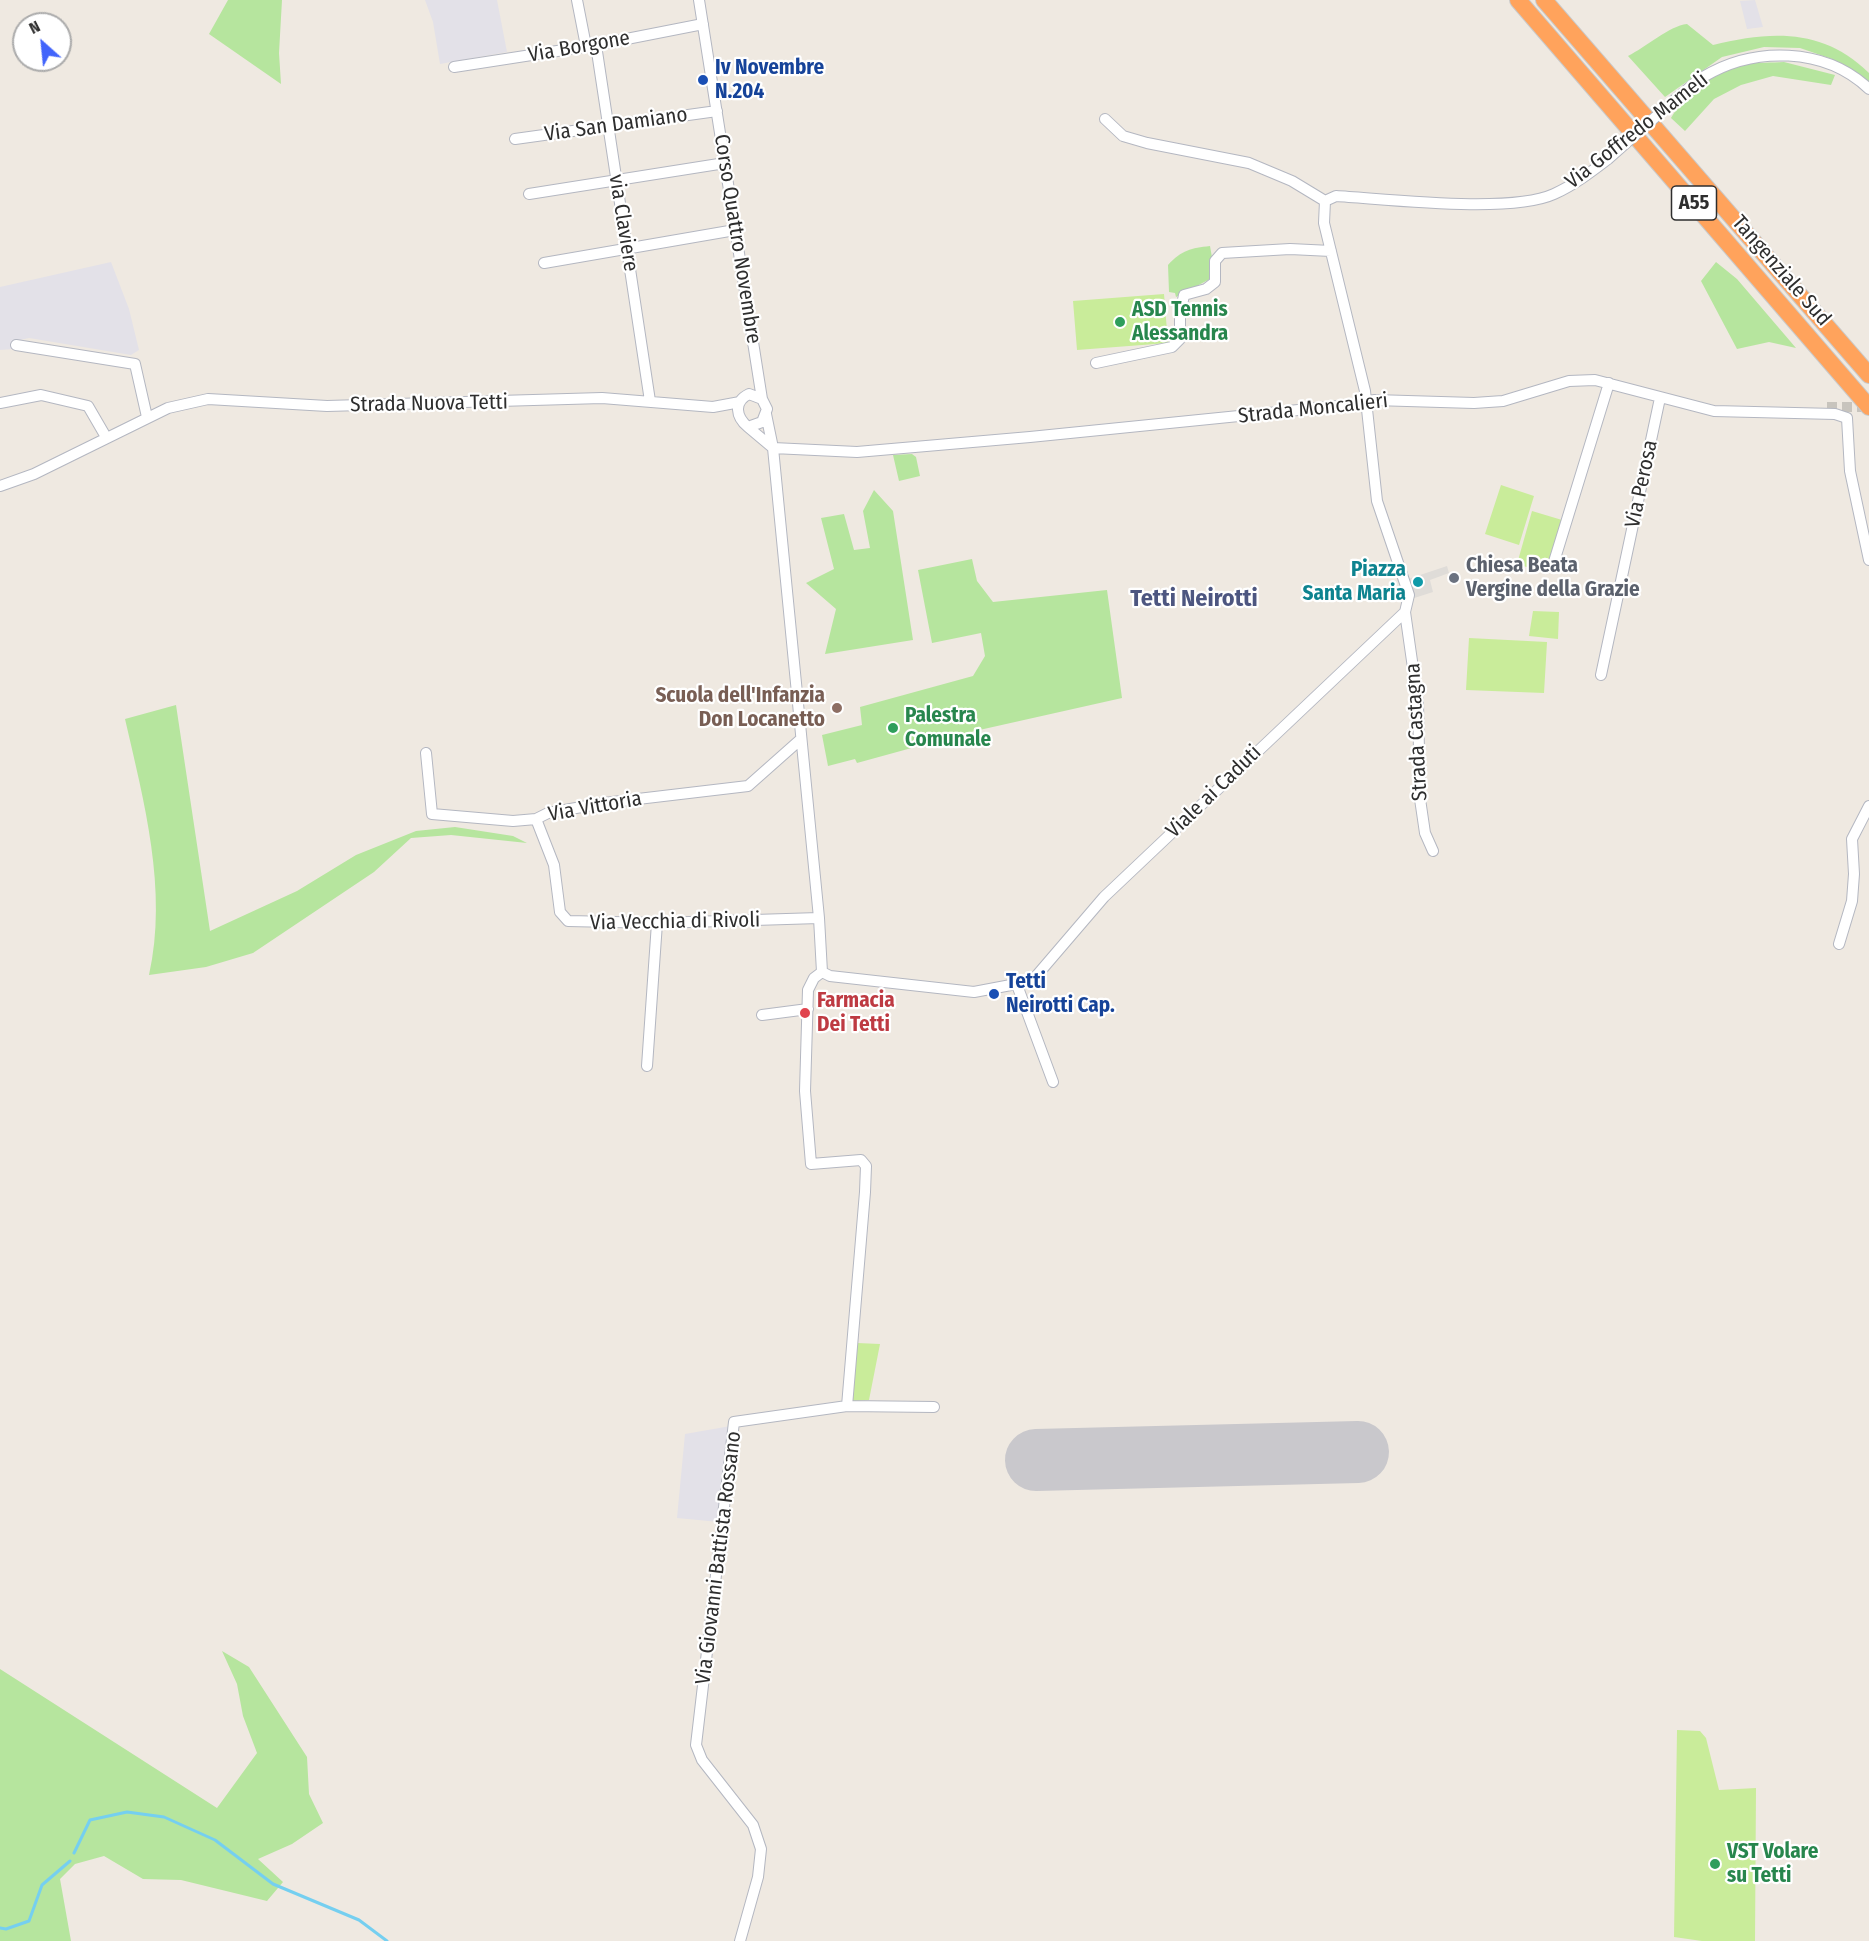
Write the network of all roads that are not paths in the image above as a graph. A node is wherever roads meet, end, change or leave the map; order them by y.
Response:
1 (577, 0) edge
2 (699, 0) edge
3 (1518, 0) edge
4 (1544, 0) edge
5 (703, 24) junction
6 (591, 46) junction
7 (454, 67) dead end
8 (1869, 88) edge
9 (717, 111) junction
10 (1105, 119) dead end
11 (607, 126) junction
12 (515, 139) dead end
13 (725, 164) junction
14 (617, 181) junction
15 (529, 194) dead end
16 (1325, 201) junction
17 (735, 230) junction
18 (627, 249) junction
19 (1330, 251) junction
20 (544, 263) dead end
21 (16, 345) dead end
22 (1096, 363) dead end
23 (758, 370) junction
24 (1869, 375) edge
25 (1609, 382) junction
26 (1660, 398) junction
27 (743, 399) junction
28 (762, 399) junction
29 (650, 401) junction
30 (1366, 402) junction
31 (0, 403) edge
32 (713, 407) junction
33 (1827, 407) tunnel mouth
34 (1869, 407) edge
35 (766, 414) junction
36 (1796, 415) junction
37 (147, 417) junction
38 (744, 423) junction
39 (770, 432) junction
40 (106, 437) junction
41 (773, 448) junction
42 (798, 449) junction
43 (0, 486) edge
44 (1869, 560) edge
45 (1553, 565) dead end
46 (1405, 612) junction
47 (1601, 675) dead end
48 (801, 740) junction
49 (426, 753) dead end
50 (1869, 806) edge
51 (536, 819) junction
52 (1433, 851) dead end
53 (819, 918) junction
54 (657, 923) junction
55 (1839, 944) dead end
56 (822, 972) junction
57 (1017, 985) junction
58 (808, 1010) junction
59 (762, 1015) dead end
60 (647, 1066) dead end
61 (1053, 1082) dead end
62 (847, 1406) junction
63 (934, 1407) dead end
64 (740, 1941) edge

1 - 6 street, via Claviere
2 - 5 street, Corso Quattro Novembre
3 - 34 highway, Tangenziale Sud / A55
4 - 24 highway, Tangenziale Sud / A55
5 - 6 street, Via Borgone
5 - 9 street, Corso Quattro Novembre
6 - 7 street, Via Borgone
6 - 11 street, via Claviere
8 - 16 street, Via Goffredo Mameli, bridge
9 - 11 street, Via San Damiano
9 - 13 street, Corso Quattro Novembre
10 - 16 street
11 - 12 street, Via San Damiano
11 - 14 street, via Claviere
13 - 14 street
13 - 17 street, Corso Quattro Novembre
14 - 15 street
14 - 18 street, via Claviere
16 - 19 street, Strada Castagna
17 - 18 street
17 - 23 street, Corso Quattro Novembre
18 - 20 street
18 - 29 street, via Claviere
19 - 22 street
19 - 30 street, Strada Castagna
21 - 37 street
23 - 27 street, Corso Quattro Novembre
23 - 28 street, Corso Quattro Novembre
25 - 26 street, Strada Moncalieri
25 - 30 street, Strada Moncalieri
25 - 45 street
26 - 36 street, Strada Moncalieri
26 - 47 street, Via Perosa
27 - 28 street
27 - 32 street, Strada Nuova Tetti
27 - 38 street
28 - 35 street
29 - 32 street, Strada Nuova Tetti
29 - 37 street, Strada Nuova Tetti
30 - 42 street, Strada Moncalieri
30 - 46 street, Strada Castagna
31 - 40 street
32 - 38 street, Strada Nuova Tetti
33 - 36 street
35 - 38 street
35 - 39 street
36 - 44 street, Strada Moncalieri
37 - 40 street, Strada Nuova Tetti
38 - 41 street
39 - 41 street
39 - 42 street
40 - 43 street, Strada Nuova Tetti
41 - 42 street, Strada Moncalieri
41 - 48 street
46 - 52 street, Strada Castagna
46 - 57 street, Viale ai Caduti
48 - 51 street, Via Vittoria
48 - 53 street
49 - 51 street, Via Vittoria
50 - 55 street
51 - 54 street, Via Vecchia di Rivoli
53 - 54 street, Via Vecchia di Rivoli
53 - 56 street
54 - 60 street
56 - 57 street
56 - 58 street
57 - 61 street
58 - 59 street
58 - 62 street
62 - 63 street
62 - 64 street, Via Giovanni Battista Rossano

